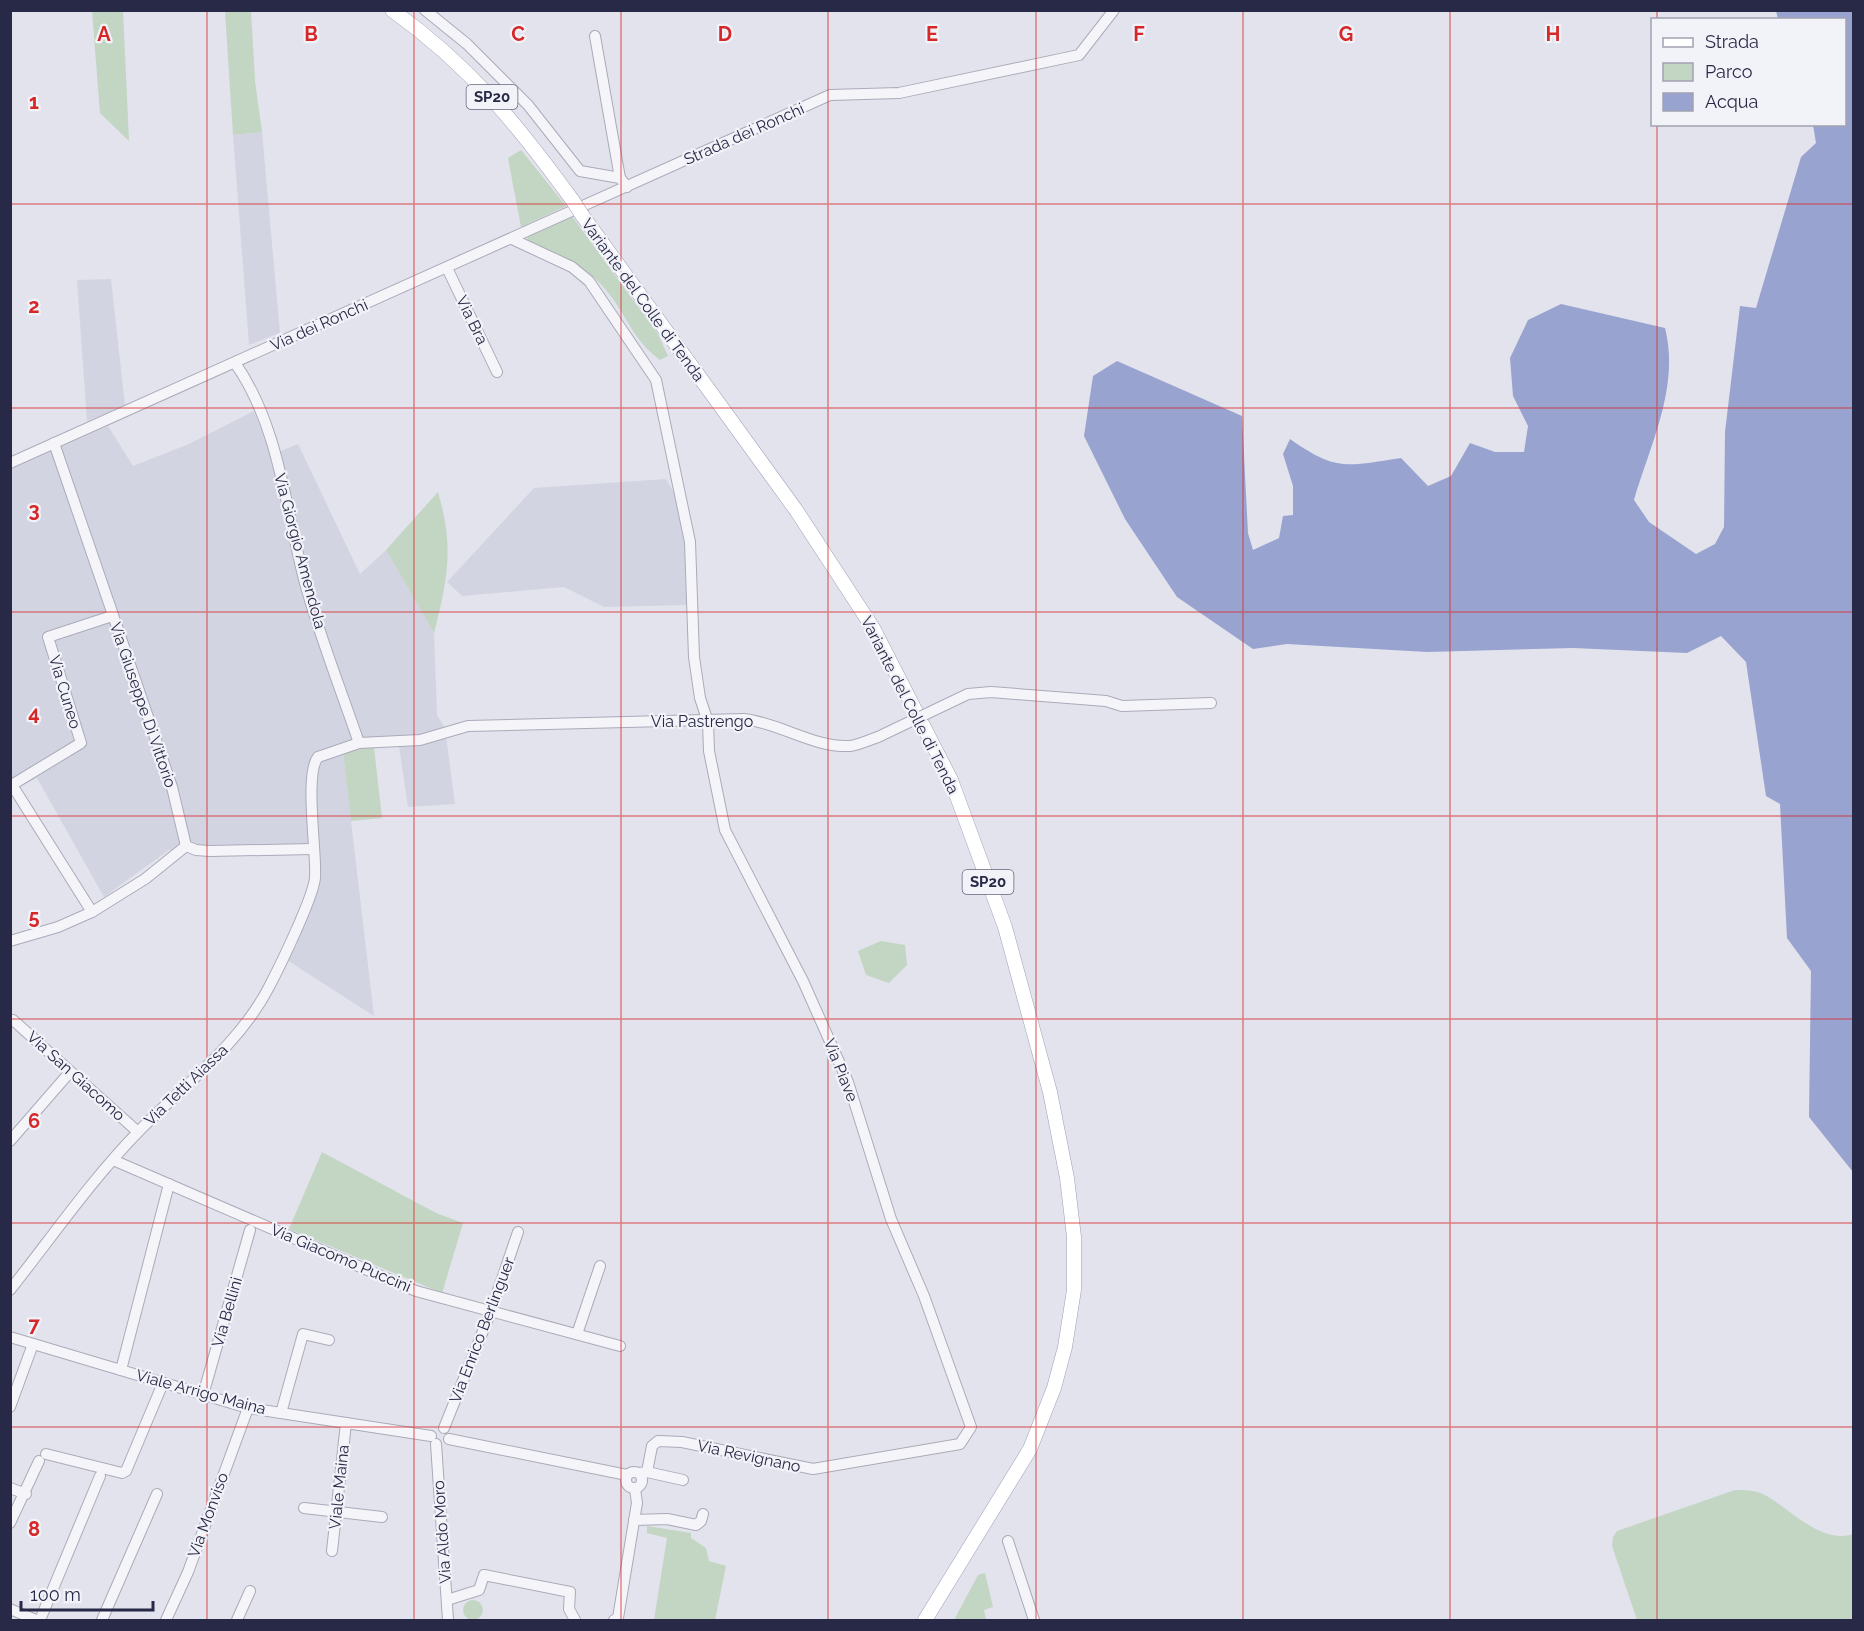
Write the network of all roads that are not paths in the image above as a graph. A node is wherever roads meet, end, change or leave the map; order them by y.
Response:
1 (392, 10) edge
2 (425, 10) edge
3 (1114, 10) edge
4 (595, 36) dead end
5 (623, 182) junction
6 (512, 239) junction
7 (447, 268) junction
8 (234, 363) junction
9 (497, 372) dead end
10 (54, 443) junction
11 (10, 463) edge
12 (112, 616) junction
13 (1211, 703) dead end
14 (706, 718) junction
15 (359, 743) junction
16 (11, 786) edge
17 (186, 846) junction
18 (313, 849) junction
19 (92, 912) junction
20 (10, 941) edge
21 (12, 1018) edge
22 (70, 1072) junction
23 (138, 1132) junction
24 (10, 1141) edge
25 (113, 1160) junction
26 (169, 1184) junction
27 (250, 1230) dead end
28 (518, 1232) dead end
29 (600, 1266) dead end
30 (10, 1290) edge
31 (491, 1311) junction
32 (577, 1334) junction
33 (10, 1337) edge
34 (329, 1340) dead end
35 (33, 1344) junction
36 (620, 1346) dead end
37 (122, 1370) junction
38 (164, 1383) junction
39 (203, 1395) junction
40 (10, 1407) edge
41 (248, 1408) junction
42 (280, 1413) junction
43 (346, 1423) junction
44 (971, 1427) joint
45 (444, 1428) junction
46 (449, 1439) junction
47 (434, 1440) junction
48 (643, 1472) junction
49 (627, 1475) junction
50 (100, 1476) dead end
51 (683, 1480) dead end
52 (10, 1488) edge
53 (635, 1489) junction
54 (25, 1493) junction
55 (158, 1494) dead end
56 (304, 1508) dead end
57 (337, 1512) junction
58 (703, 1514) dead end
59 (382, 1517) dead end
60 (634, 1520) junction
61 (10, 1523) edge
62 (1008, 1541) dead end
63 (332, 1551) dead end
64 (250, 1591) dead end
65 (447, 1600) junction
66 (10, 1610) edge
67 (38, 1620) edge
68 (102, 1620) edge
69 (166, 1620) edge
70 (237, 1620) edge
71 (448, 1620) edge
72 (575, 1620) edge
73 (614, 1620) edge
74 (925, 1620) edge
75 (1034, 1620) edge

1 - 74 main road, Variante del Colle di Tenda / SP20, bridge
2 - 5 street
3 - 5 street, Strada dei Ronchi
4 - 5 street
5 - 6 street, Via dei Ronchi
6 - 7 street, Via dei Ronchi
6 - 14 street, Via Piave
7 - 8 street, Via dei Ronchi
7 - 9 street, Via Bra
8 - 10 street, Via dei Ronchi
8 - 15 street, Via Giorgio Amendola
10 - 11 street, Via dei Ronchi
10 - 12 street, Via Giuseppe Di Vittorio
12 - 16 street, Via Cuneo
12 - 17 street, Via Giuseppe Di Vittorio
13 - 14 street, Via Pastrengo, bridge
14 - 15 street, Via Pastrengo
14 - 44 street, Via Piave
15 - 18 street, Via Tetti Aiassa
16 - 19 street
17 - 18 street
17 - 19 street
18 - 23 street, Via Tetti Aiassa
19 - 20 street
21 - 22 street, Via San Giacomo
22 - 23 street, Via San Giacomo
22 - 24 street
23 - 25 street, Via Tetti Aiassa
25 - 26 street, Via Giacomo Puccini
25 - 30 street, Via Tetti Aiassa
26 - 31 street, Via Giacomo Puccini
26 - 37 street
27 - 39 street, Via Bellini
28 - 31 street, Via Enrico Berlinguer
29 - 32 street
31 - 32 street, Via Giacomo Puccini
31 - 45 street, Via Enrico Berlinguer
32 - 36 street, Via Giacomo Puccini
33 - 35 street, Viale Arrigo Maina
34 - 42 street
35 - 37 street, Viale Arrigo Maina
35 - 40 street
37 - 38 street, Viale Arrigo Maina
38 - 39 street, Viale Arrigo Maina
38 - 54 street
39 - 41 street, Viale Arrigo Maina
41 - 42 street, Viale Arrigo Maina
41 - 69 street, Via Monviso
42 - 43 street, Viale Arrigo Maina
43 - 47 street, Viale Arrigo Maina
43 - 57 street, Viale Maina
44 - 48 street, Via Revignano
45 - 46 street
45 - 47 street
46 - 47 street
46 - 49 street
47 - 65 street, Via Aldo Moro
48 - 49 street
48 - 51 street
48 - 53 street, Via Revignano
49 - 53 street
50 - 67 street
52 - 54 street
53 - 60 street, Via Revignano
54 - 61 street
55 - 68 street
56 - 57 street
57 - 59 street
57 - 63 street, Viale Maina
58 - 60 street
60 - 73 street, Via Revignano
62 - 75 street
64 - 70 street
65 - 71 street, Via Aldo Moro
65 - 72 street
66 - 67 street

